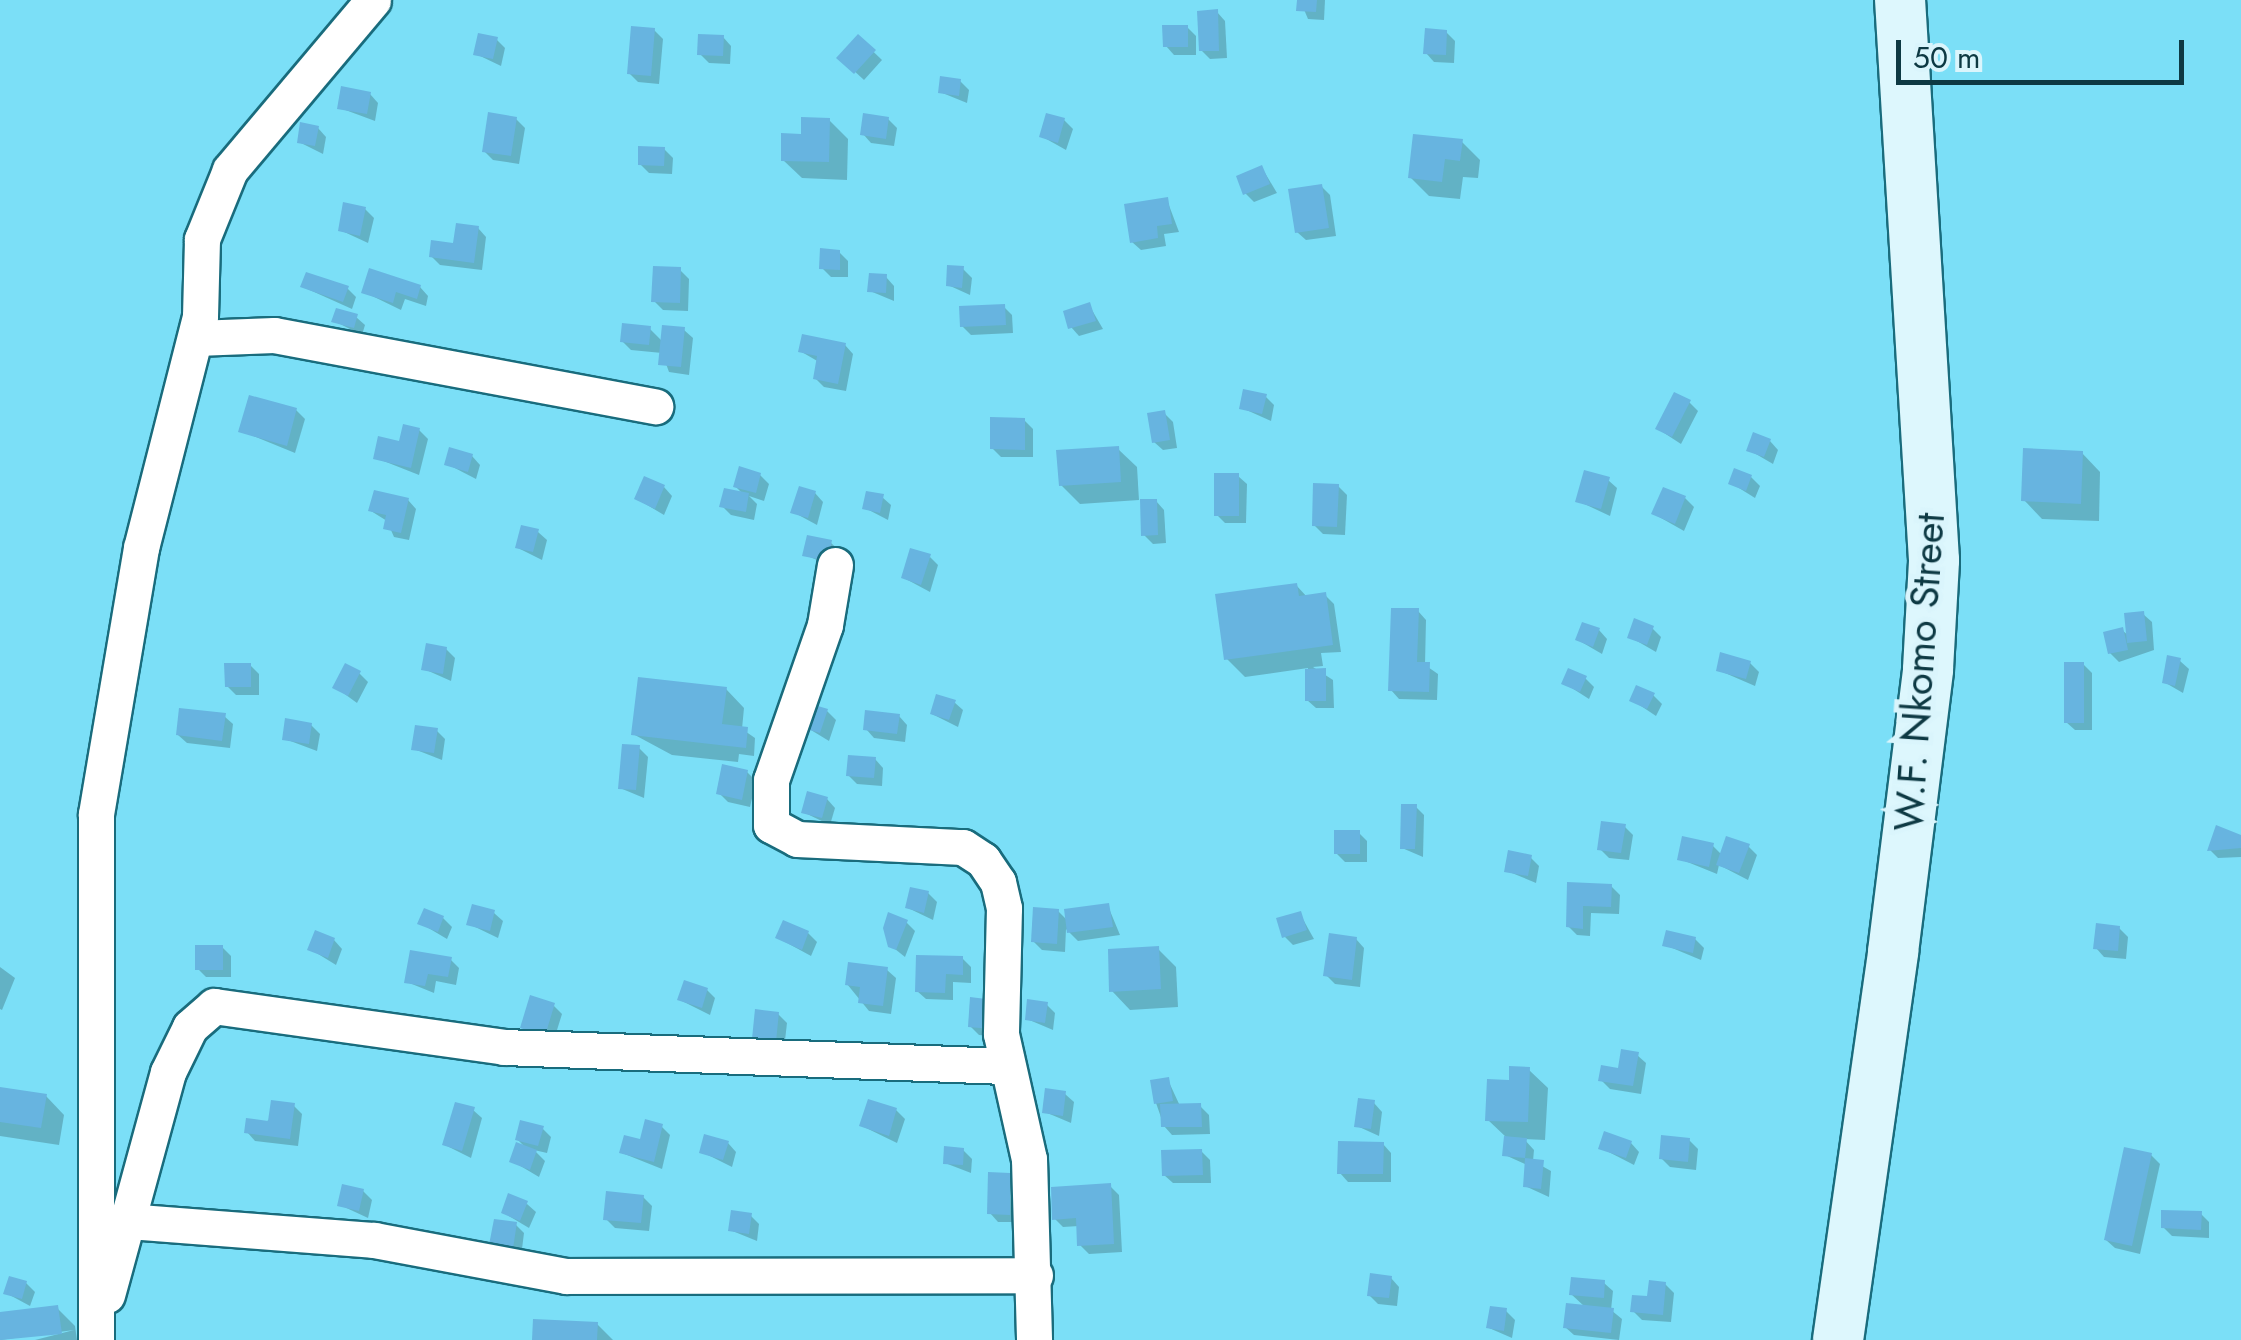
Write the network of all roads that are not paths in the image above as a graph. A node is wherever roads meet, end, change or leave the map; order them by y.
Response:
1 (374, 0) edge
2 (1900, 0) edge
3 (196, 338) junction
4 (655, 406) dead end
5 (835, 565) dead end
6 (1006, 1066) junction
7 (127, 1221) junction
8 (1034, 1275) junction
9 (96, 1338) edge
10 (1034, 1340) edge
11 (1838, 1340) edge

1 - 3 street
2 - 11 main road, W.F. Nkomo Street
3 - 4 street
3 - 9 street
5 - 6 street
6 - 7 street
6 - 8 street
7 - 8 street
7 - 9 street
8 - 10 street

